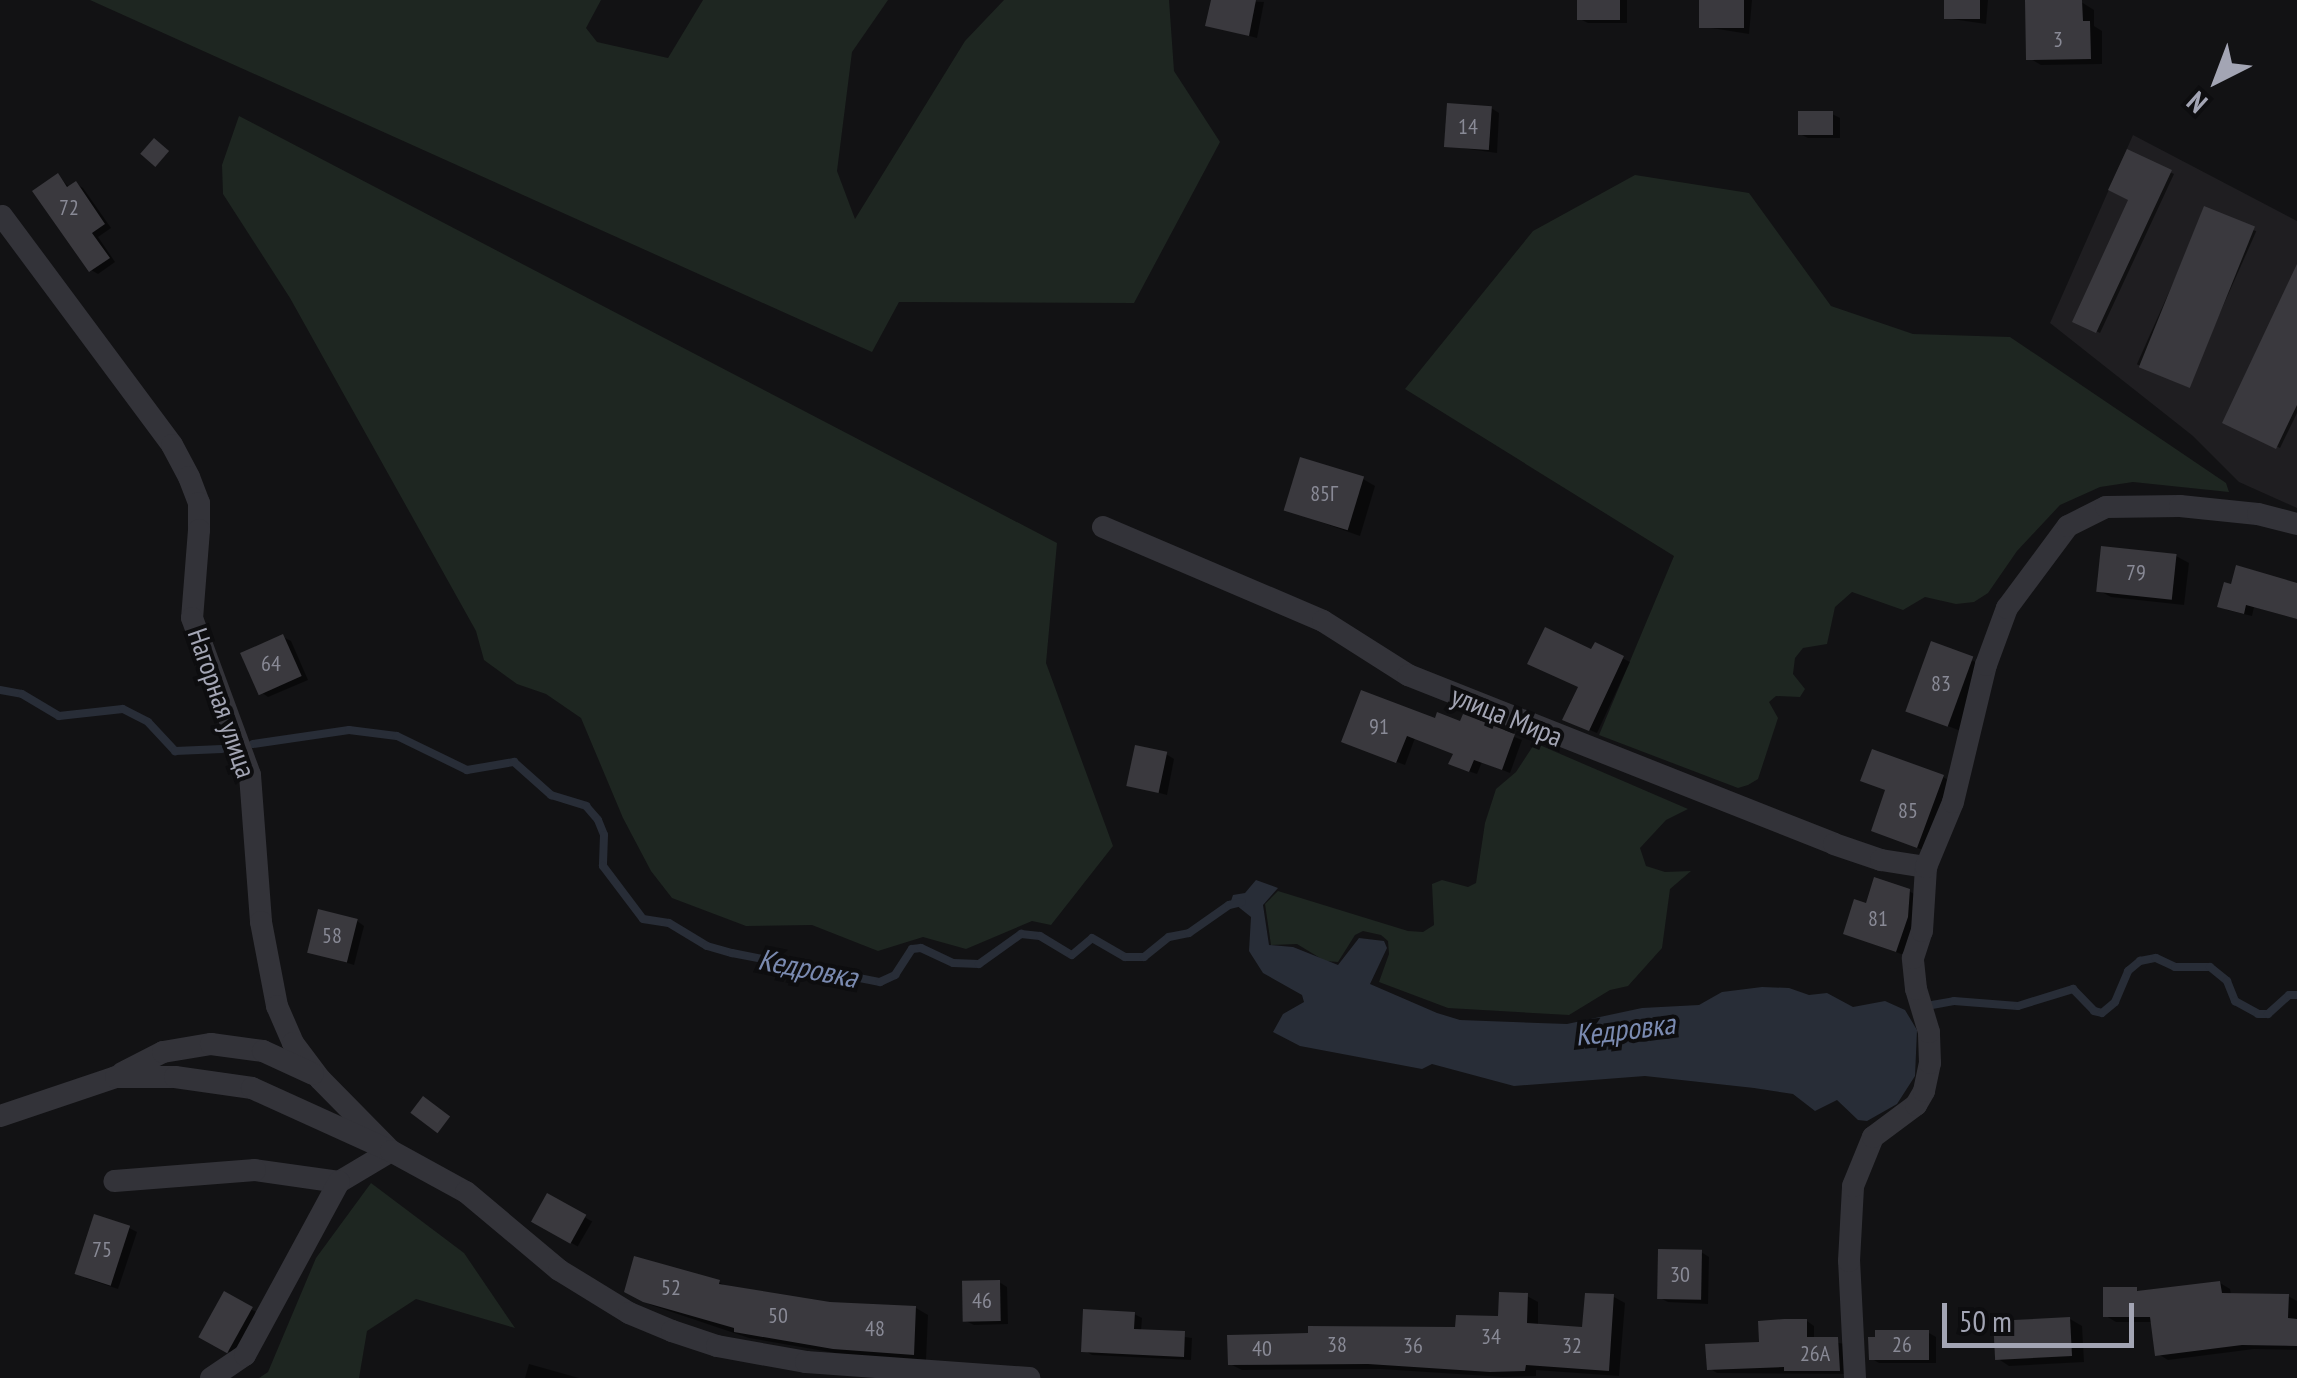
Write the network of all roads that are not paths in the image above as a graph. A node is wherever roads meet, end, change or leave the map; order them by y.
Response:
1 (2, 216) edge
2 (2297, 524) edge
3 (1103, 528) dead end
4 (1926, 867) junction
5 (116, 1076) junction
6 (320, 1079) junction
7 (0, 1116) edge
8 (391, 1151) junction
9 (114, 1181) dead end
10 (339, 1182) junction
11 (760, 1366) edge
12 (211, 1378) edge
13 (1029, 1378) edge
14 (1855, 1378) edge

1 - 6 street, Нагорная улица
2 - 4 street
3 - 4 street, улица Мира
4 - 14 street
5 - 6 street
5 - 7 street, Нагорная улица
5 - 8 street, Нагорная улица
6 - 8 street, Нагорная улица
8 - 10 street
8 - 11 street, Нагорная улица
9 - 10 street
10 - 12 street
11 - 13 street, Нагорная улица

